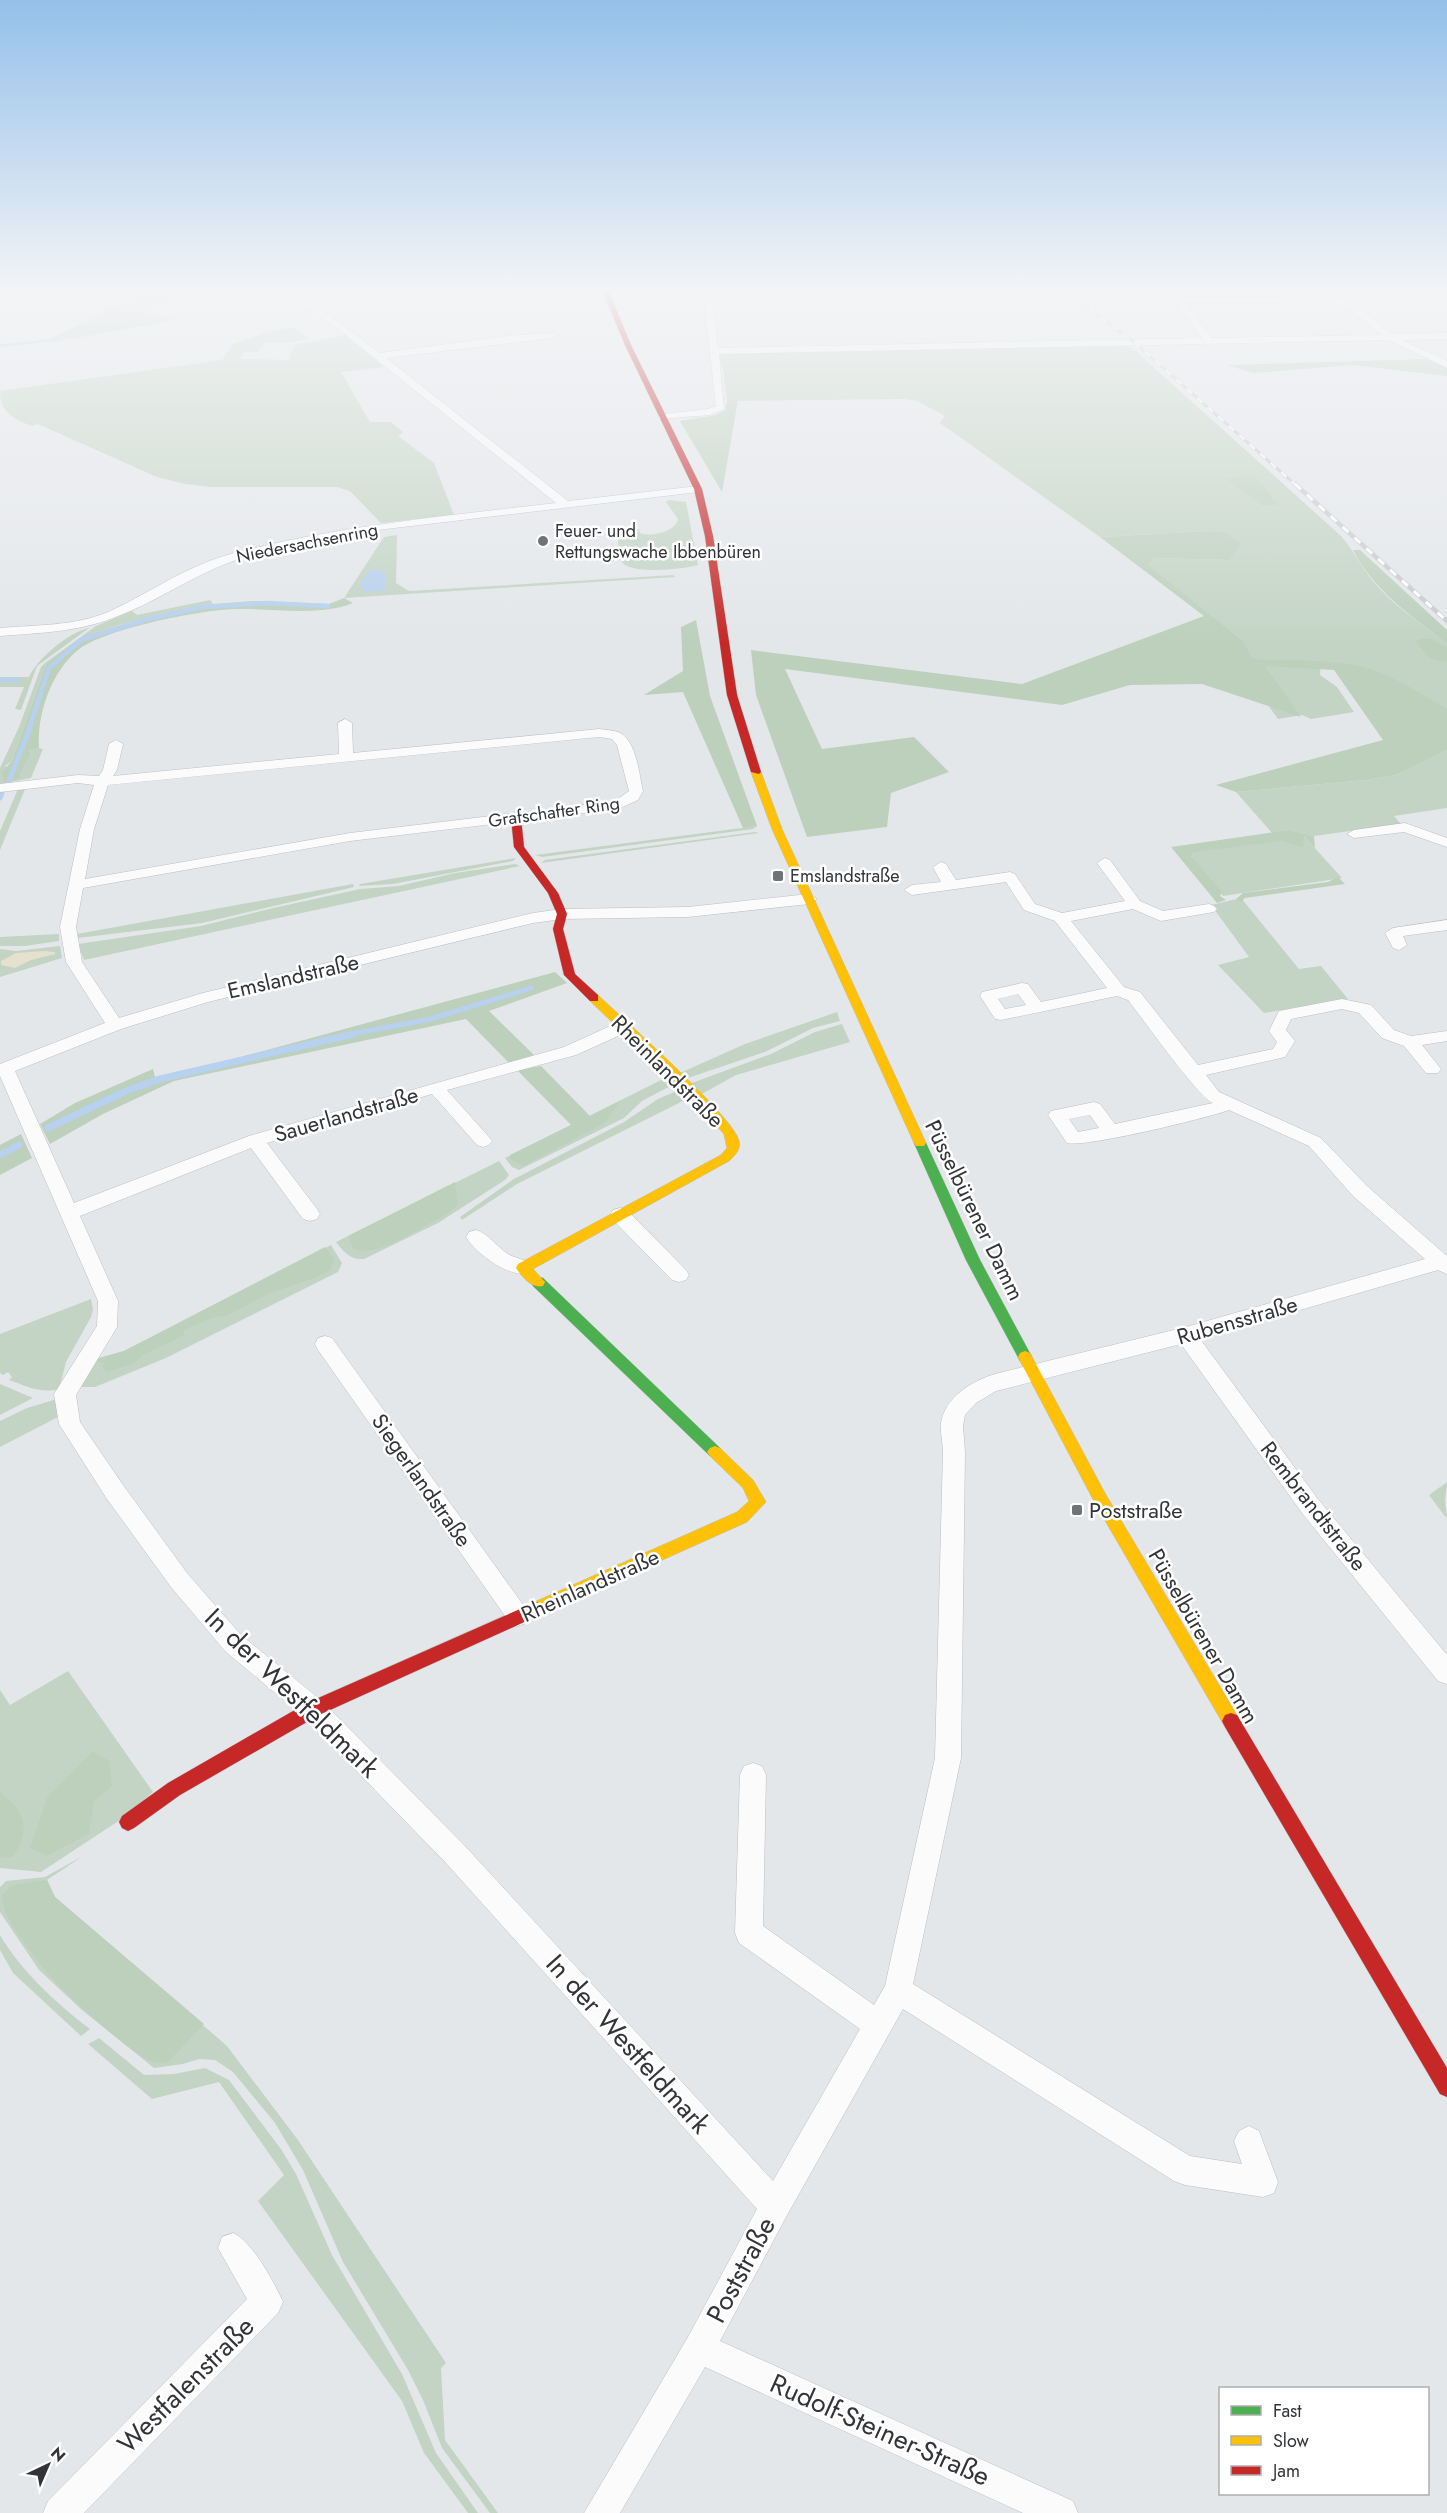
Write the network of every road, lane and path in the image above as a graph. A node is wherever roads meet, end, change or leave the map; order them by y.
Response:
1 (444, 409) edge
2 (659, 409) edge
3 (715, 409) edge
4 (663, 417) junction
5 (698, 489) junction
6 (566, 505) junction
7 (0, 632) edge
8 (345, 723) dead end
9 (116, 744) dead end
10 (346, 759) junction
11 (103, 781) junction
12 (0, 788) edge
13 (516, 818) junction
14 (1354, 834) dead end
15 (1447, 843) edge
16 (1105, 863) dead end
17 (941, 867) dead end
18 (76, 885) junction
19 (951, 885) junction
20 (912, 890) dead end
21 (809, 899) junction
22 (1135, 904) junction
23 (1209, 909) dead end
24 (562, 914) junction
25 (1061, 918) junction
26 (1447, 925) edge
27 (1399, 945) dead end
28 (1118, 992) junction
29 (1036, 1007) dead end
30 (115, 1025) junction
31 (625, 1026) junction
32 (1447, 1036) edge
33 (1410, 1042) junction
34 (3, 1069) edge
35 (1431, 1070) dead end
36 (1193, 1072) junction
37 (436, 1087) junction
38 (1229, 1104) junction
39 (1111, 1132) dead end
40 (255, 1140) junction
41 (483, 1141) dead end
42 (70, 1212) junction
43 (310, 1214) dead end
44 (620, 1215) junction
45 (476, 1236) dead end
46 (1444, 1265) edge
47 (523, 1268) junction
48 (679, 1275) dead end
49 (1186, 1335) junction
50 (325, 1344) dead end
51 (1032, 1373) junction
52 (519, 1616) junction
53 (1447, 1673) edge
54 (313, 1709) junction
55 (753, 1775) dead end
56 (128, 1822) dead end
57 (898, 1990) junction
58 (878, 2025) junction
59 (1447, 2087) edge
60 (1250, 2141) dead end
61 (776, 2206) junction
62 (233, 2248) dead end
63 (699, 2348) junction
64 (60, 2513) edge
65 (601, 2513) edge
66 (1061, 2513) edge

1 - 6 street
2 - 4 main road, Püsselbürener Damm
3 - 4 street
4 - 5 main road, Püsselbürener Damm
5 - 6 street, Niedersachsenring
5 - 21 main road, Püsselbürener Damm
6 - 7 street, Niedersachsenring
8 - 10 street
9 - 11 street
10 - 11 street, Grafschafter Ring
10 - 13 street, Grafschafter Ring
11 - 12 street, Grafschafter Ring
11 - 18 street
13 - 18 street, Grafschafter Ring
13 - 24 main road
14 - 15 street
16 - 22 street
17 - 19 street
18 - 30 street
19 - 20 street
19 - 25 street
21 - 24 street, Emslandstraße
21 - 51 main road, Püsselbürener Damm
22 - 23 street
22 - 25 street
24 - 30 street, Emslandstraße
24 - 31 main road, Rheinlandstraße
25 - 28 street
26 - 27 street
28 - 29 street
28 - 36 street
30 - 34 street, Emslandstraße
31 - 37 street, Sauerlandstraße
31 - 44 main road, Rheinlandstraße
32 - 33 street
33 - 35 street
33 - 36 street
34 - 42 street, In der Westfeldmark
36 - 38 street
37 - 40 street, Sauerlandstraße
37 - 41 street
38 - 39 street
38 - 46 street
40 - 42 street, Sauerlandstraße
40 - 43 street
42 - 54 street, In der Westfeldmark
44 - 47 main road, Rheinlandstraße
44 - 48 street
45 - 47 street, Rheinlandstraße
46 - 49 street, Rubensstraße
47 - 52 main road, Rheinlandstraße
49 - 51 street, Rubensstraße
49 - 53 street, Rembrandtstraße
50 - 52 street, Siegerlandstraße
51 - 57 street, Poststraße
51 - 59 main road, Püsselbürener Damm
52 - 54 main road, Rheinlandstraße
54 - 56 main road, Rheinlandstraße
54 - 61 street, In der Westfeldmark
55 - 58 street
57 - 58 street, Poststraße
57 - 60 street
58 - 61 street, Poststraße
61 - 63 street, Poststraße
62 - 64 street, Westfalenstraße
63 - 65 street, Poststraße
63 - 66 street, Rudolf-Steiner-Straße

